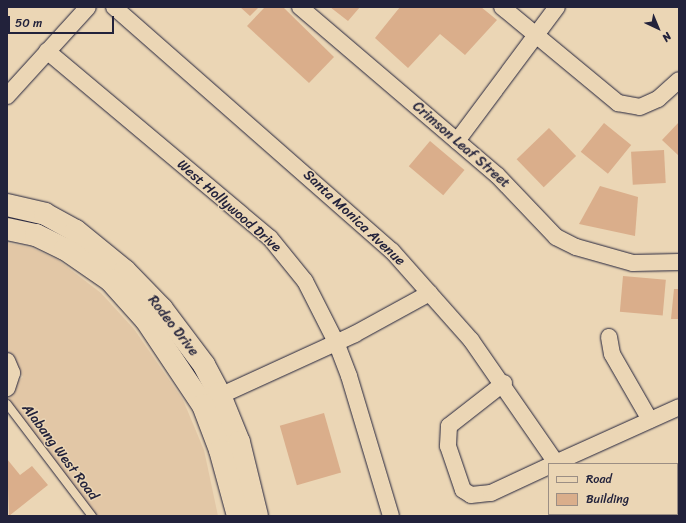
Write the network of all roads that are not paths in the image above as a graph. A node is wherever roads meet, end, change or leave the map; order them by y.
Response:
1 (88, 7) edge
2 (114, 7) edge
3 (300, 7) edge
4 (502, 7) edge
5 (557, 7) edge
6 (536, 36) junction
7 (47, 51) junction
8 (679, 80) edge
9 (7, 96) edge
10 (457, 141) junction
11 (7, 205) edge
12 (7, 229) edge
13 (679, 262) edge
14 (430, 293) junction
15 (609, 337) dead end
16 (336, 342) junction
17 (7, 361) edge
18 (504, 384) junction
19 (7, 388) edge
20 (211, 399) junction
21 (7, 404) edge
22 (679, 407) edge
23 (650, 420) junction
24 (553, 463) edge
25 (556, 463) edge
26 (548, 467) edge
27 (92, 516) edge
28 (238, 516) edge
29 (257, 516) edge
30 (392, 516) edge

1 - 7 street
2 - 14 street, Santa Monica Avenue
3 - 10 street, Crimson Leaf Street
4 - 6 street
5 - 6 street
6 - 8 street
6 - 10 street
7 - 9 street
7 - 16 street, West Hollywood Drive
10 - 13 street, Crimson Leaf Street
11 - 20 main road, Rodeo Drive
12 - 20 main road, Rodeo Drive
14 - 16 street
14 - 18 street, Santa Monica Avenue
15 - 23 street
16 - 20 street
16 - 30 street, West Hollywood Drive
17 - 19 street
18 - 24 street, Santa Monica Avenue
18 - 26 street
20 - 28 main road, Rodeo Drive
20 - 29 main road, Rodeo Drive
21 - 27 lane, Alabang West Road
22 - 23 street
23 - 25 street

